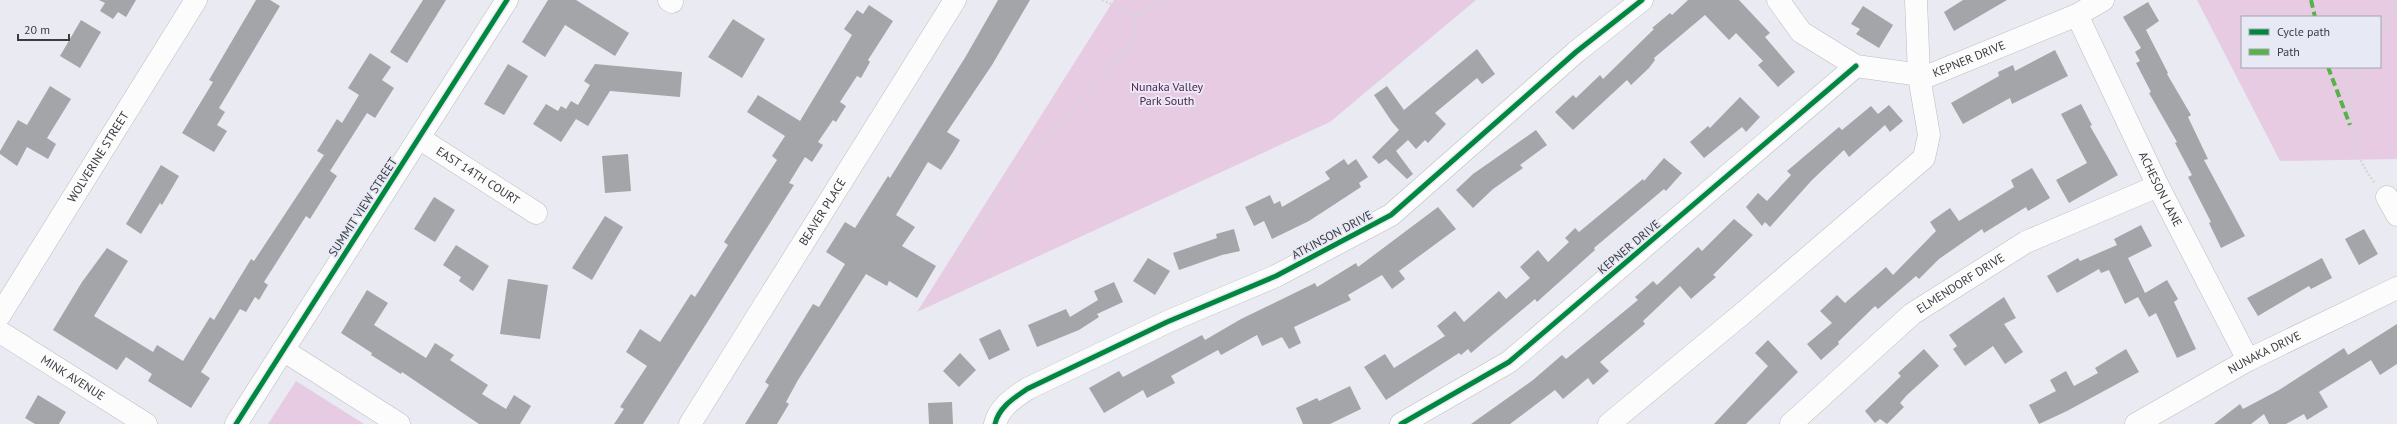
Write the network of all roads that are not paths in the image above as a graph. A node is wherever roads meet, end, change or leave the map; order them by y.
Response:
1 (196, 0) edge
2 (507, 0) edge
3 (954, 0) edge
4 (1642, 0) edge
5 (1778, 0) edge
6 (1916, 0) edge
7 (2103, 0) edge
8 (2077, 15) junction
9 (1856, 66) junction
10 (1919, 76) junction
11 (419, 138) junction
12 (2158, 186) junction
13 (536, 213) dead end
14 (2397, 288) edge
15 (0, 315) edge
16 (0, 332) edge
17 (283, 350) junction
18 (2248, 360) junction
19 (146, 424) edge
20 (236, 424) edge
21 (399, 424) edge
22 (690, 424) edge
23 (995, 424) edge
24 (1401, 424) edge
25 (1609, 424) edge
26 (1791, 424) edge
27 (2136, 424) edge

1 - 15 street, WOLVERINE STREET
2 - 11 street, SUMMIT VIEW STREET
3 - 22 street, BEAVER PLACE
4 - 23 street, ATKINSON DRIVE
5 - 9 street
6 - 10 street
7 - 8 street, KEPNER DRIVE
8 - 10 street, KEPNER DRIVE
8 - 12 street, ACHESON LANE
9 - 10 street, KEPNER DRIVE
9 - 24 street, KEPNER DRIVE
10 - 25 street
11 - 13 street, EAST 14TH COURT
11 - 17 street, SUMMIT VIEW STREET
12 - 18 street, ACHESON LANE
12 - 26 street, ELMENDORF DRIVE
14 - 18 street, NUNAKA DRIVE
16 - 19 street, MINK AVENUE
17 - 20 street, SUMMIT VIEW STREET
17 - 21 street
18 - 27 street, NUNAKA DRIVE

